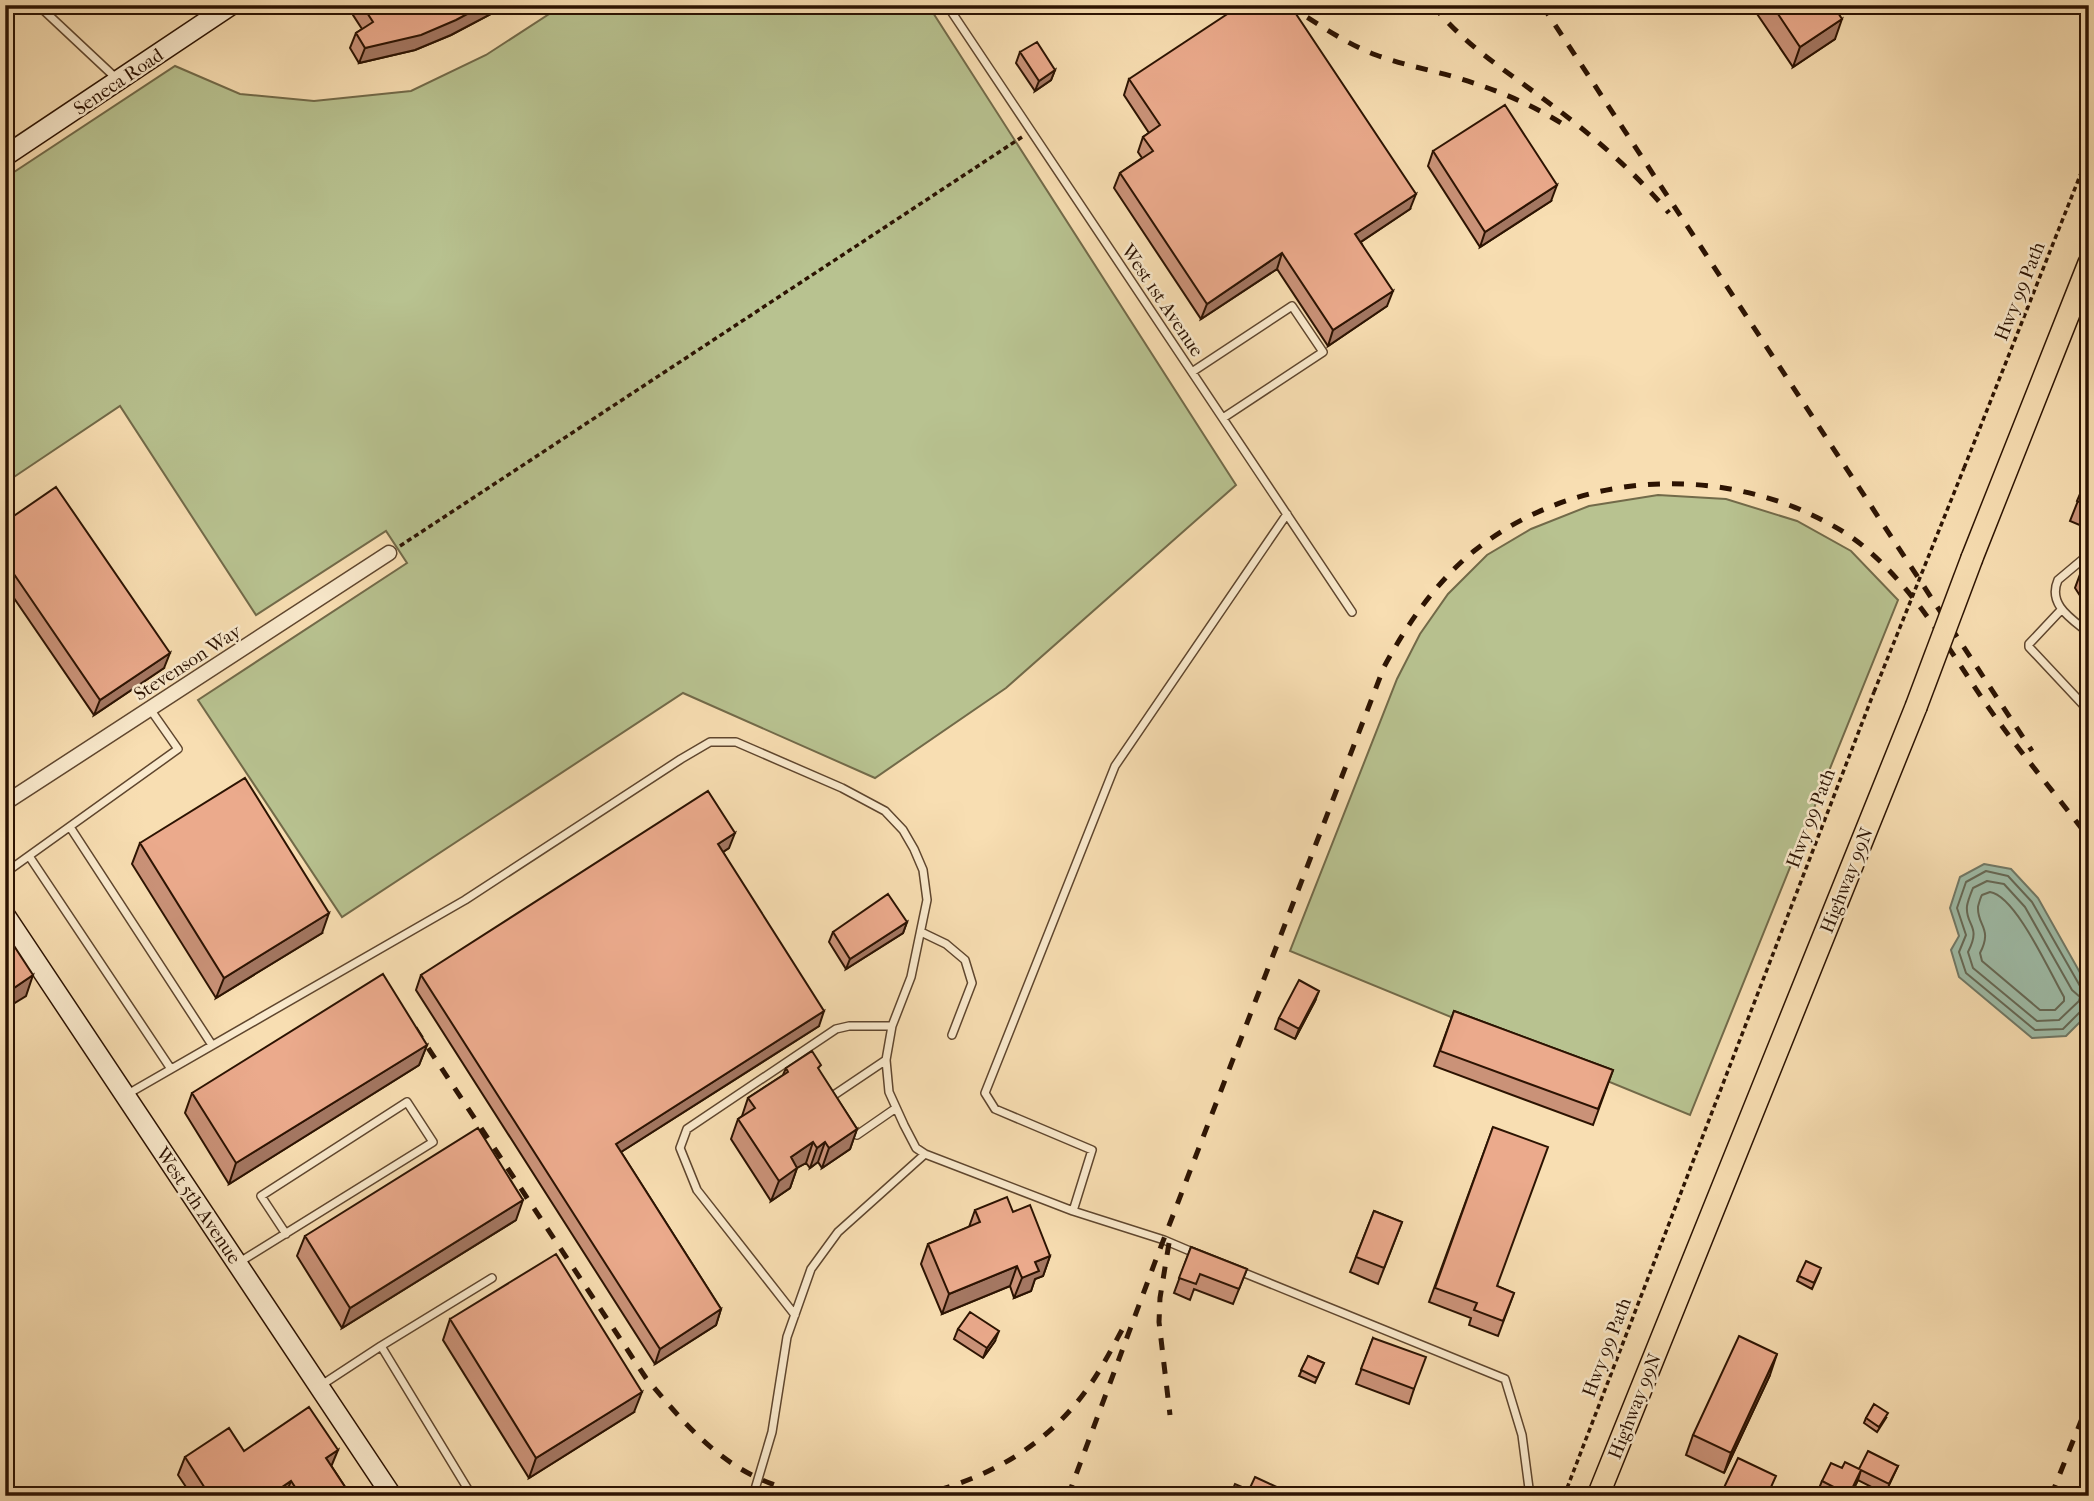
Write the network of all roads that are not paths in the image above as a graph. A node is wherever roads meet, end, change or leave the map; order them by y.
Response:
1 (21, 5) edge
2 (38, 5) edge
3 (947, 5) edge
4 (230, 6) edge
5 (5, 16) edge
6 (118, 81) junction
7 (5, 156) edge
8 (2089, 263) edge
9 (1192, 372) junction
10 (1223, 418) junction
11 (1287, 514) junction
12 (389, 553) road end
13 (2089, 554) edge
14 (2061, 610) junction
15 (1352, 612) dead end
16 (2089, 633) edge
17 (150, 709) junction
18 (2089, 711) edge
19 (5, 803) edge
20 (70, 827) junction
21 (29, 856) junction
22 (5, 873) edge
23 (5, 915) edge
24 (921, 932) junction
25 (892, 1026) junction
26 (952, 1035) dead end
27 (212, 1045) junction
28 (886, 1060) junction
29 (171, 1069) junction
30 (834, 1095) edge
31 (125, 1096) junction
32 (896, 1108) junction
33 (857, 1135) edge
34 (925, 1154) junction
35 (1073, 1211) junction
36 (286, 1234) junction
37 (1208, 1258) edge
38 (238, 1264) junction
39 (1234, 1269) edge
40 (492, 1278) dead end
41 (795, 1315) junction
42 (381, 1346) junction
43 (319, 1386) junction
44 (393, 1496) edge
45 (472, 1496) edge
46 (753, 1496) edge
47 (1530, 1496) edge
48 (1598, 1496) edge

1 - 5 lane
2 - 6 lane
3 - 9 lane, West 1st Avenue
4 - 6 street, Seneca Road
6 - 7 street, Seneca Road
8 - 48 main road, Highway 99N, bridge
9 - 10 lane, West 1st Avenue
9 - 10 lane
10 - 11 lane, West 1st Avenue
11 - 15 lane, West 1st Avenue
11 - 35 lane
12 - 17 street, Stevenson Way
13 - 14 lane
14 - 16 lane
14 - 18 lane
17 - 19 street, Stevenson Way
17 - 20 lane
20 - 21 lane
20 - 27 lane
21 - 22 lane
21 - 29 lane
23 - 31 street, West 5th Avenue
24 - 25 lane
24 - 26 lane
24 - 27 lane
25 - 28 lane
25 - 41 lane
27 - 29 lane
28 - 30 lane
28 - 32 lane
29 - 31 lane
31 - 38 street, West 5th Avenue
32 - 33 lane
32 - 34 lane
34 - 35 lane
34 - 41 lane
35 - 37 lane
36 - 36 lane
36 - 38 lane
38 - 43 street, West 5th Avenue
39 - 47 lane
40 - 42 lane
41 - 46 lane
42 - 43 lane
42 - 45 lane
43 - 44 street, West 5th Avenue

